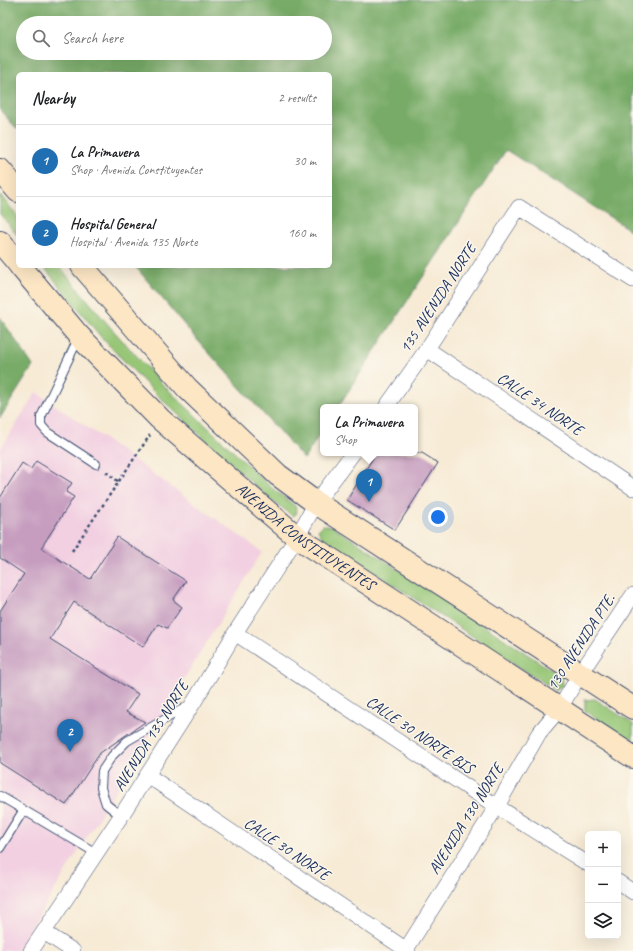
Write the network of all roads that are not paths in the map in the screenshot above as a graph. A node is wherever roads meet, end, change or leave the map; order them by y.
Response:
1 (0, 170) edge
2 (16, 189) edge
3 (0, 242) edge
4 (16, 262) edge
5 (22, 268) edge
6 (84, 268) edge
7 (633, 280) edge
8 (79, 336) junction
9 (427, 349) junction
10 (388, 404) edge
11 (350, 456) edge
12 (96, 464) dead end
13 (633, 488) edge
14 (316, 503) junction
15 (297, 537) junction
16 (633, 595) edge
17 (235, 633) junction
18 (580, 674) junction
19 (194, 702) junction
20 (560, 708) junction
21 (633, 708) edge
22 (633, 757) edge
23 (148, 775) junction
24 (0, 796) edge
25 (496, 806) junction
26 (23, 811) junction
27 (122, 816) junction
28 (0, 848) edge
29 (96, 853) junction
30 (585, 862) edge
31 (621, 884) edge
32 (633, 892) edge
33 (44, 932) junction
34 (31, 951) edge
35 (73, 951) edge
36 (406, 951) edge

1 - 2 main road
3 - 4 main road
5 - 8 main road, AVENIDA CONSTITUYENTES
6 - 14 main road, AVENIDA CONSTITUYENTES
7 - 9 street, 135 AVENIDA NORTE
8 - 12 lane
8 - 15 main road, AVENIDA CONSTITUYENTES
9 - 10 street, 135 AVENIDA NORTE
9 - 13 street, CALLE 34 NORTE
11 - 14 street
14 - 15 street
14 - 18 main road, AVENIDA CONSTITUYENTES
15 - 17 street, AVENIDA 135 NORTE
15 - 20 main road, AVENIDA CONSTITUYENTES
16 - 18 street, 130 AVENIDA PTE.
17 - 19 street, AVENIDA 135 NORTE
17 - 25 street, CALLE 30 NORTE BIS
18 - 20 street, 130 AVENIDA PTE.
18 - 21 main road, AVENIDA CONSTITUYENTES
19 - 23 street, AVENIDA 135 NORTE
19 - 27 lane
20 - 22 main road, AVENIDA CONSTITUYENTES
20 - 25 street, AVENIDA 130 NORTE
23 - 27 street, AVENIDA 135 NORTE
23 - 36 street, CALLE 30 NORTE
24 - 26 lane
25 - 30 street, CALLE 30 NORTE BIS
25 - 36 street, AVENIDA 130 NORTE
26 - 28 lane
26 - 29 lane
27 - 29 street, AVENIDA 135 NORTE
29 - 33 street, AVENIDA 135 NORTE
31 - 32 street
33 - 34 street, AVENIDA 135 NORTE
33 - 35 street

